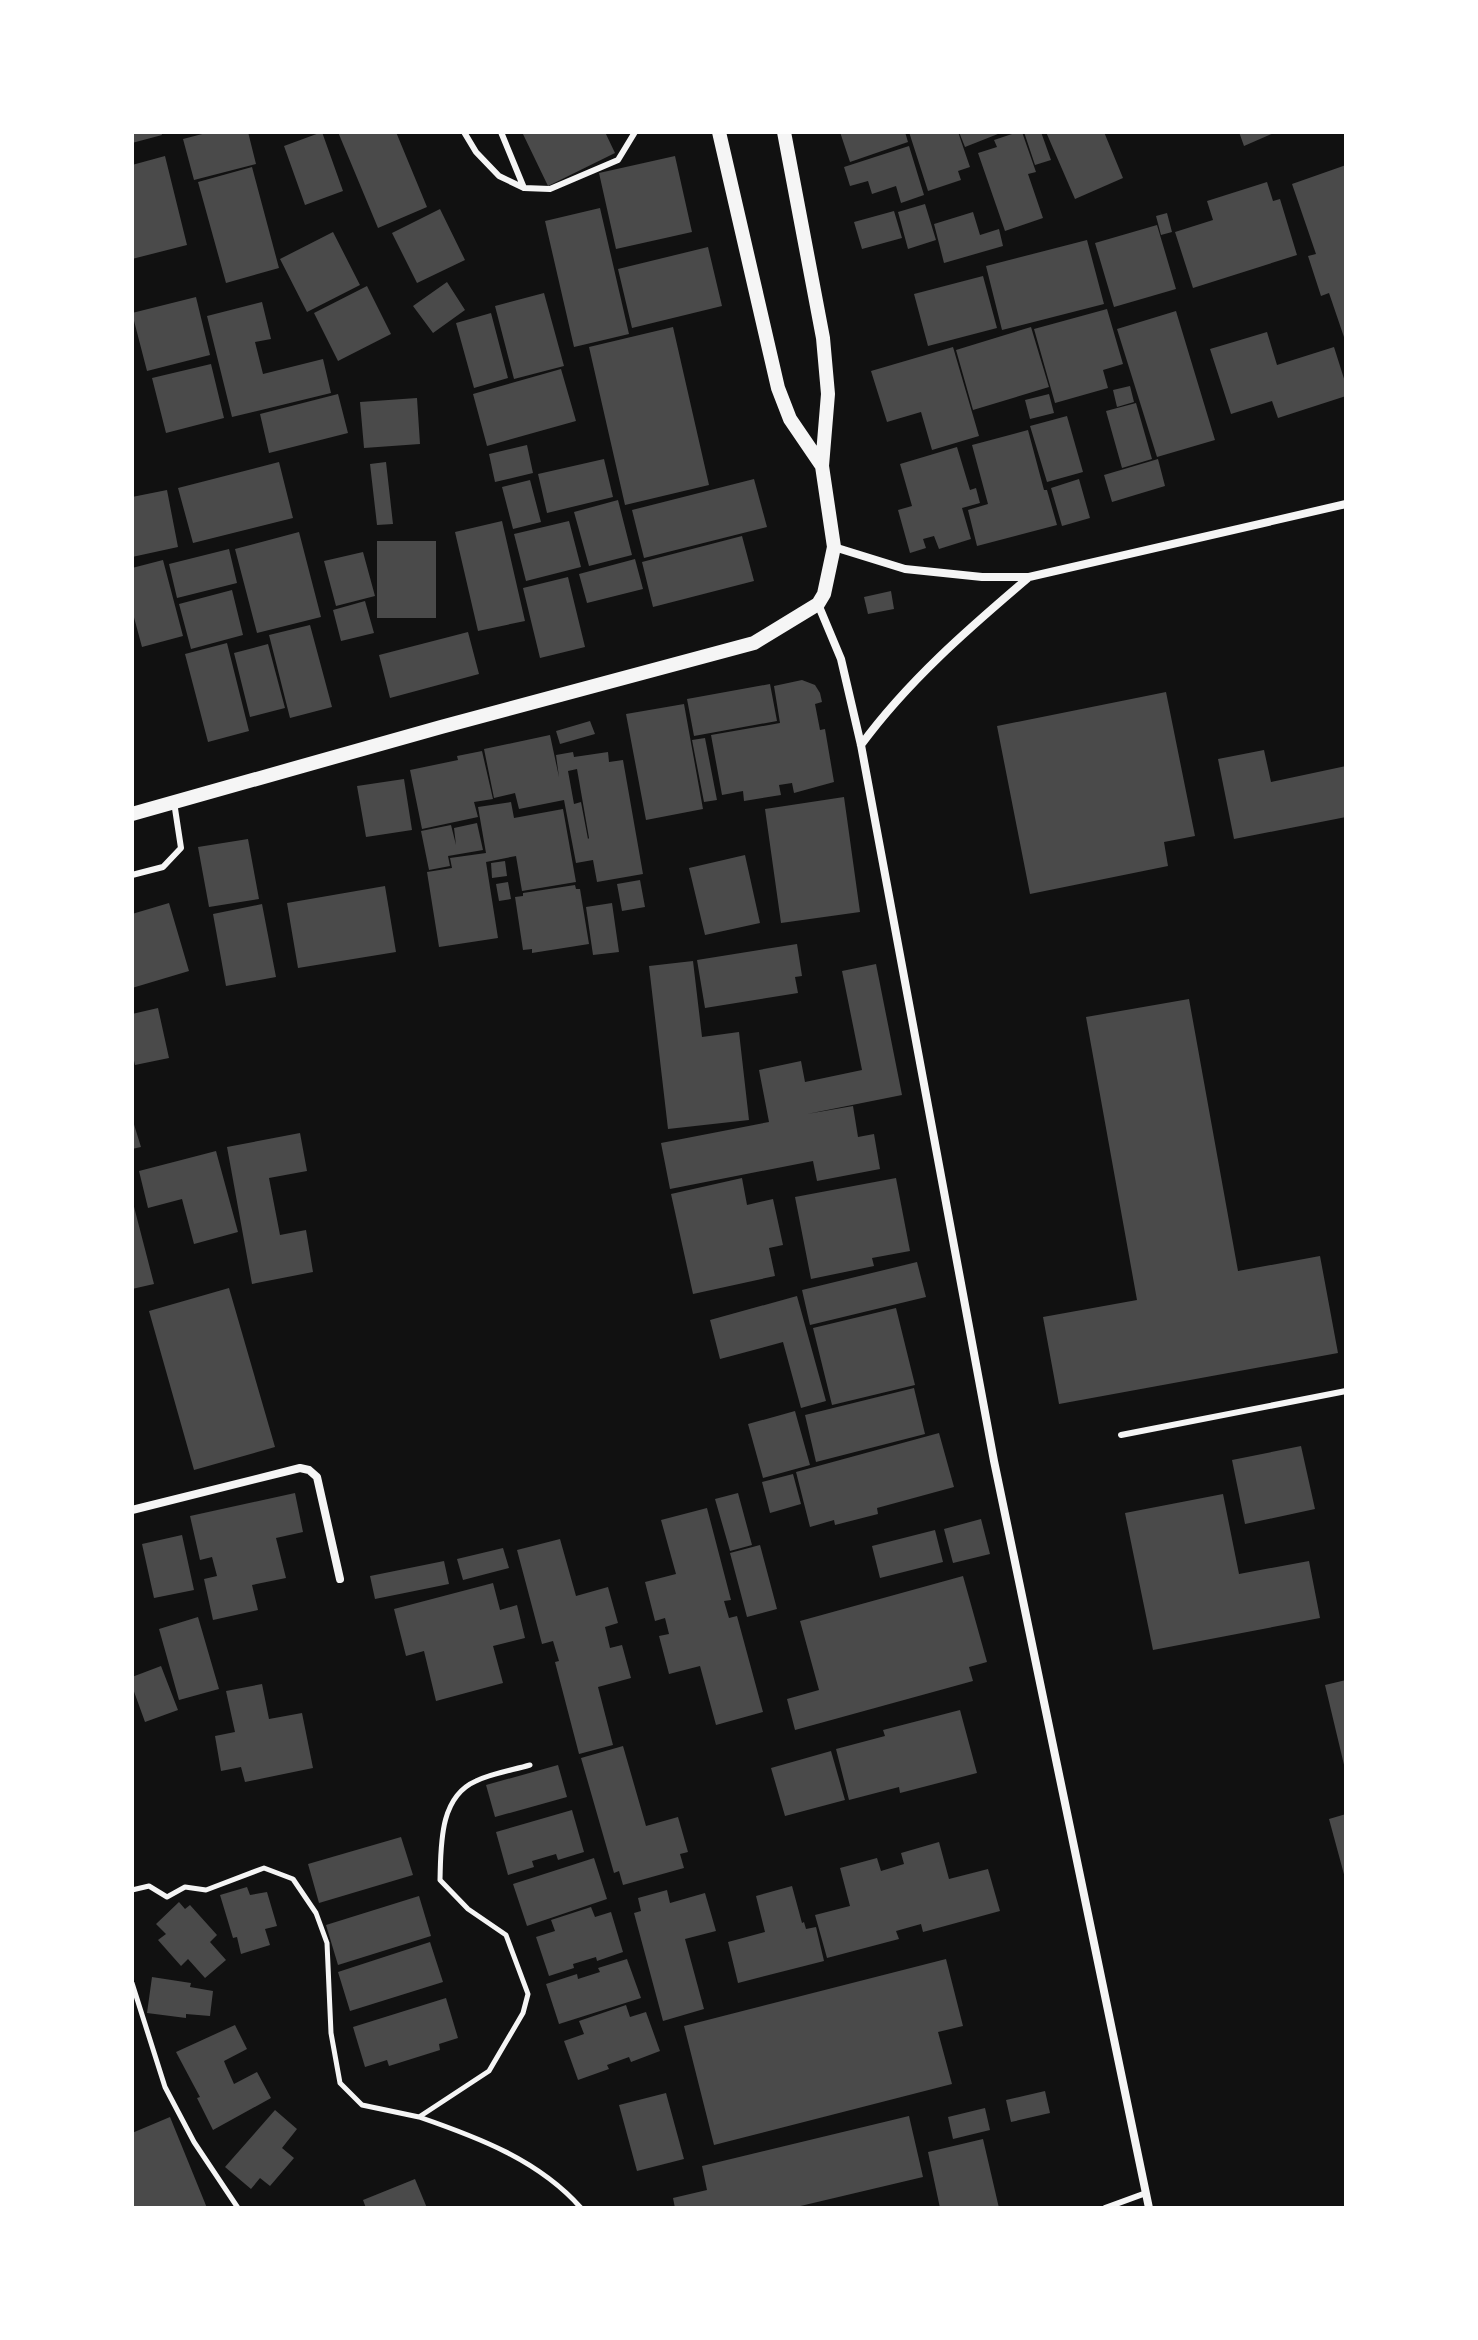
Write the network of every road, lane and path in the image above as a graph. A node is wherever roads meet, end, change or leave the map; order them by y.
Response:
1 (464, 132) edge
2 (501, 132) edge
3 (635, 132) edge
4 (719, 132) edge
5 (784, 132) edge
6 (524, 188) junction
7 (822, 466) junction
8 (1346, 504) edge
9 (834, 547) junction
10 (1029, 577) junction
11 (818, 604) junction
12 (861, 745) junction
13 (174, 802) junction
14 (132, 814) edge
15 (132, 875) edge
16 (1346, 1391) edge
17 (1121, 1435) dead end
18 (132, 1510) edge
19 (340, 1579) dead end
20 (530, 1765) dead end
21 (132, 1890) edge
22 (132, 1983) edge
23 (419, 2117) junction
24 (1146, 2193) junction
25 (238, 2208) edge
26 (581, 2208) edge
27 (1105, 2208) edge
28 (1149, 2208) edge

1 - 6 lane
2 - 6 lane
3 - 6 lane
4 - 7 street
5 - 7 street
7 - 9 street
8 - 10 street
9 - 10 street
9 - 11 street
10 - 12 street
11 - 12 street
11 - 13 street
12 - 24 street
13 - 14 street
13 - 15 lane
16 - 17 lane
18 - 19 street
20 - 23 path
21 - 23 path
22 - 25 path
23 - 26 path
24 - 27 lane
24 - 28 street

